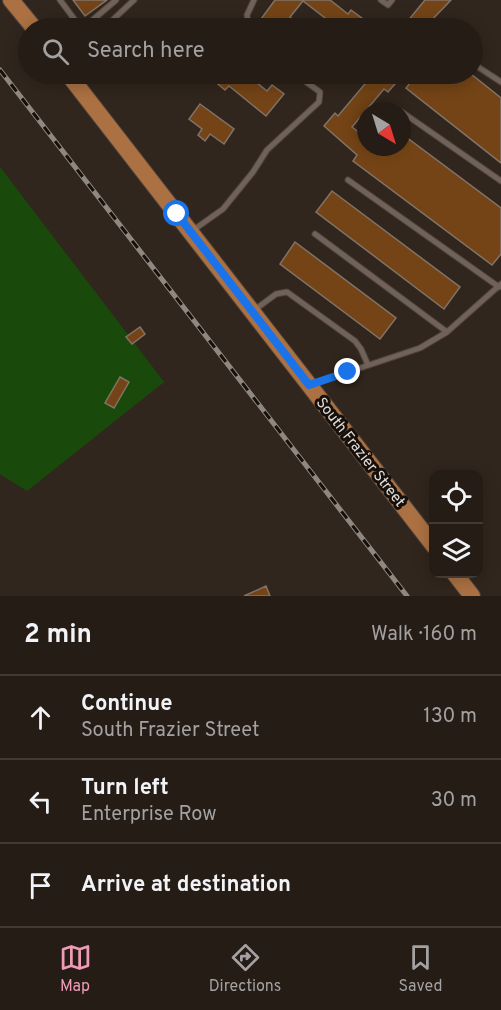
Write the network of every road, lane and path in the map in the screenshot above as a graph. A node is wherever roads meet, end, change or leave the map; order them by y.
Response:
1 (12, 0) edge
2 (60, 0) edge
3 (116, 0) edge
4 (134, 0) edge
5 (254, 0) edge
6 (381, 0) edge
7 (392, 0) edge
8 (26, 18) edge
9 (74, 18) edge
10 (95, 18) edge
11 (115, 18) edge
12 (247, 18) edge
13 (483, 70) edge
14 (501, 82) edge
15 (76, 84) edge
16 (309, 84) edge
17 (411, 119) edge
18 (348, 180) dead end
19 (501, 181) edge
20 (191, 232) junction
21 (315, 234) dead end
22 (500, 285) edge
23 (253, 312) junction
24 (447, 332) junction
25 (368, 365) junction
26 (309, 385) junction
27 (429, 540) edge
28 (459, 578) edge
29 (472, 596) edge

1 - 8 main road
2 - 9 lane
3 - 10 lane
4 - 11 lane
5 - 12 lane
6 - 7 lane
13 - 14 lane
15 - 20 main road, South Frazier Street
16 - 20 lane
17 - 19 lane
18 - 22 lane
20 - 23 main road, South Frazier Street
21 - 24 lane
22 - 24 lane
23 - 25 lane
23 - 26 main road, South Frazier Street
24 - 25 lane
25 - 26 lane
26 - 27 main road, South Frazier Street
28 - 29 main road

